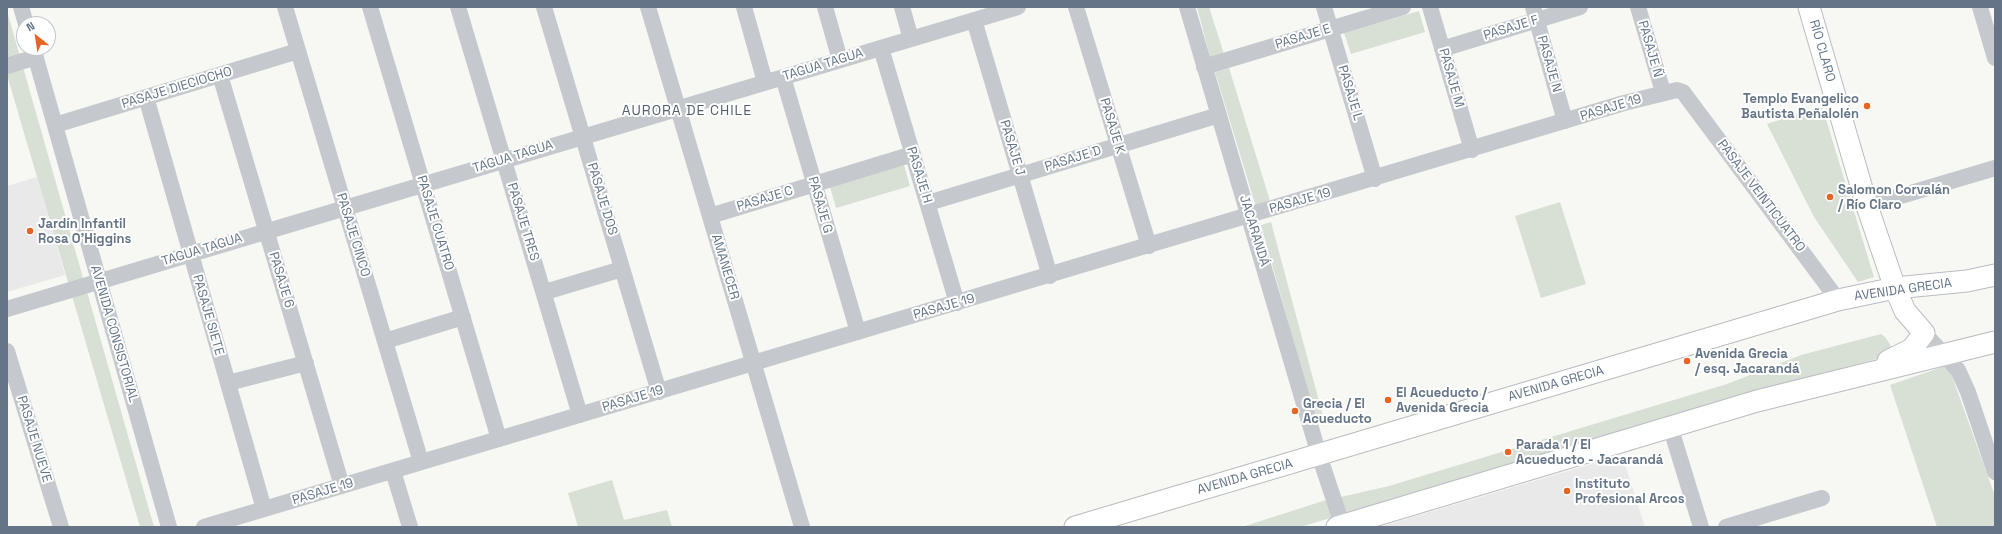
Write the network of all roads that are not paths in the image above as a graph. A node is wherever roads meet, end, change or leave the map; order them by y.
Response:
1 (285, 7) edge
2 (370, 7) edge
3 (458, 7) edge
4 (544, 7) edge
5 (648, 7) edge
6 (744, 7) edge
7 (825, 7) edge
8 (902, 7) edge
9 (1018, 7) edge
10 (1076, 7) edge
11 (1187, 7) edge
12 (1324, 7) edge
13 (1403, 7) edge
14 (1430, 7) edge
15 (1580, 7) edge
16 (1638, 7) edge
17 (1809, 7) edge
18 (1980, 7) edge
19 (1535, 14) edge
20 (974, 20) junction
21 (1330, 29) junction
22 (912, 39) junction
23 (881, 48) junction
24 (1442, 49) junction
25 (298, 51) junction
26 (28, 56) edge
27 (35, 56) edge
28 (1995, 58) edge
29 (840, 60) junction
30 (7, 66) edge
31 (1204, 67) junction
32 (220, 75) junction
33 (783, 77) junction
34 (766, 82) junction
35 (1663, 92) junction
36 (1684, 92) joint
37 (146, 98) junction
38 (678, 108) junction
39 (1219, 115) junction
40 (1565, 122) junction
41 (55, 125) junction
42 (583, 137) junction
43 (1118, 145) junction
44 (1472, 150) junction
45 (913, 154) junction
46 (504, 160) junction
47 (1995, 168) edge
48 (1020, 175) junction
49 (1375, 179) junction
50 (423, 184) junction
51 (814, 184) junction
52 (928, 203) junction
53 (1868, 206) junction
54 (345, 208) junction
55 (710, 216) junction
56 (1249, 216) junction
57 (266, 231) junction
58 (1149, 246) junction
59 (191, 254) junction
60 (622, 269) junction
61 (1995, 275) edge
62 (1050, 276) junction
63 (99, 281) junction
64 (1895, 288) junction
65 (544, 292) junction
66 (1838, 300) junction
67 (957, 303) junction
68 (7, 308) edge
69 (463, 317) junction
70 (858, 332) junction
71 (1924, 333) junction
72 (385, 341) junction
73 (1995, 342) edge
74 (7, 351) edge
75 (1946, 355) junction
76 (306, 363) junction
77 (753, 363) junction
78 (1845, 378) junction
79 (228, 383) junction
80 (659, 392) junction
81 (580, 415) junction
82 (1670, 426) junction
83 (499, 439) junction
84 (1319, 455) junction
85 (421, 462) junction
86 (393, 471) junction
87 (1995, 472) edge
88 (342, 486) junction
89 (1822, 498) dead end
90 (264, 509) junction
91 (61, 527) edge
92 (169, 527) edge
93 (204, 527) edge
94 (410, 527) edge
95 (802, 527) edge
96 (1075, 527) edge
97 (1341, 527) edge
98 (1701, 527) edge
99 (1726, 527) edge

1 - 25 street, PASAJE CINCO
2 - 50 street, PASAJE CUATRO
3 - 46 street, PASAJE TRES
4 - 42 street, PASAJE DOS
5 - 38 street, AMANECER
6 - 34 street
7 - 29 street
8 - 22 street
9 - 20 street, TAGUA TAGUA
10 - 43 street, PASAJE K
11 - 31 street, JACARANDÁ
12 - 21 street, PASAJE L
13 - 21 street, PASAJE E
14 - 24 street, PASAJE M
15 - 19 street, PASAJE F
16 - 35 street, PASAJE Ñ
17 - 53 main road, RÍO CLARO
18 - 28 street
19 - 24 street, PASAJE F
19 - 40 street, PASAJE N
20 - 22 street, TAGUA TAGUA
20 - 48 street, PASAJE J
21 - 31 street, PASAJE E
21 - 49 street, PASAJE L
22 - 23 street, TAGUA TAGUA
23 - 29 street, TAGUA TAGUA
23 - 45 street, PASAJE H
24 - 44 street, PASAJE M
25 - 32 street, PASAJE DIECIOCHO
25 - 54 street, PASAJE CINCO
26 - 30 street
27 - 41 street, AVENIDA CONSISTORIAL
29 - 33 street, TAGUA TAGUA
31 - 39 street, JACARANDÁ
32 - 37 street, PASAJE DIECIOCHO
32 - 57 street, PASAJE 6
33 - 34 street, TAGUA TAGUA
33 - 51 street, PASAJE G
34 - 38 street, TAGUA TAGUA
35 - 36 street, PASAJE 19
35 - 40 street, PASAJE 19
36 - 66 street, PASAJE VEINTICUATRO
37 - 41 street, PASAJE DIECIOCHO
37 - 59 street, PASAJE SIETE
38 - 42 street, TAGUA TAGUA
38 - 55 street, AMANECER
39 - 43 street, PASAJE D
39 - 56 street, JACARANDÁ
40 - 44 street, PASAJE 19
41 - 63 street, AVENIDA CONSISTORIAL
42 - 46 street, TAGUA TAGUA
42 - 60 street, PASAJE DOS
43 - 48 street, PASAJE D
43 - 58 street, PASAJE K
44 - 49 street, PASAJE 19
45 - 51 street, PASAJE C
45 - 52 street, PASAJE H
46 - 50 street, TAGUA TAGUA
46 - 65 street, PASAJE TRES
47 - 53 street
48 - 52 street, PASAJE D
48 - 62 street, PASAJE J
49 - 56 street, PASAJE 19
50 - 54 street, TAGUA TAGUA
50 - 69 street, PASAJE CUATRO
51 - 55 street, PASAJE C
51 - 70 street, PASAJE G
52 - 67 street, PASAJE H
53 - 64 main road, RÍO CLARO
54 - 57 street, TAGUA TAGUA
54 - 72 street, PASAJE CINCO
55 - 77 street, AMANECER
56 - 58 street, PASAJE 19
56 - 84 street, JACARANDÁ
57 - 59 street, TAGUA TAGUA
57 - 76 street, PASAJE 6
58 - 62 street, PASAJE 19
59 - 63 street, TAGUA TAGUA
59 - 79 street, PASAJE SIETE
60 - 65 street
60 - 80 street, PASAJE DOS
61 - 64 main road, AVENIDA GRECIA
62 - 67 street, PASAJE 19
63 - 68 street, TAGUA TAGUA
63 - 92 street, AVENIDA CONSISTORIAL
64 - 66 main road, AVENIDA GRECIA
64 - 71 main road, RÍO CLARO
65 - 81 street, PASAJE TRES
66 - 84 main road, AVENIDA GRECIA
67 - 70 street, PASAJE 19
69 - 72 street
69 - 83 street, PASAJE CUATRO
70 - 77 street, PASAJE 19
71 - 75 street, RÍO CLARO
71 - 78 main road
72 - 85 street, PASAJE CINCO
73 - 75 main road
74 - 91 street, PASAJE NUEVE
75 - 78 main road
75 - 87 street, RÍO CLARO
76 - 79 street
76 - 88 street, PASAJE 6
77 - 80 street, PASAJE 19
77 - 95 street, AMANECER
78 - 82 main road
79 - 90 street, PASAJE SIETE
80 - 81 street, PASAJE 19
81 - 83 street, PASAJE 19
82 - 97 main road
82 - 98 street
83 - 85 street, PASAJE 19
84 - 96 main road, AVENIDA GRECIA
84 - 97 street, JACARANDÁ
85 - 86 street, PASAJE 19
86 - 88 street, PASAJE 19
86 - 94 street
88 - 90 street, PASAJE 19
89 - 99 street
90 - 93 street, PASAJE 19

